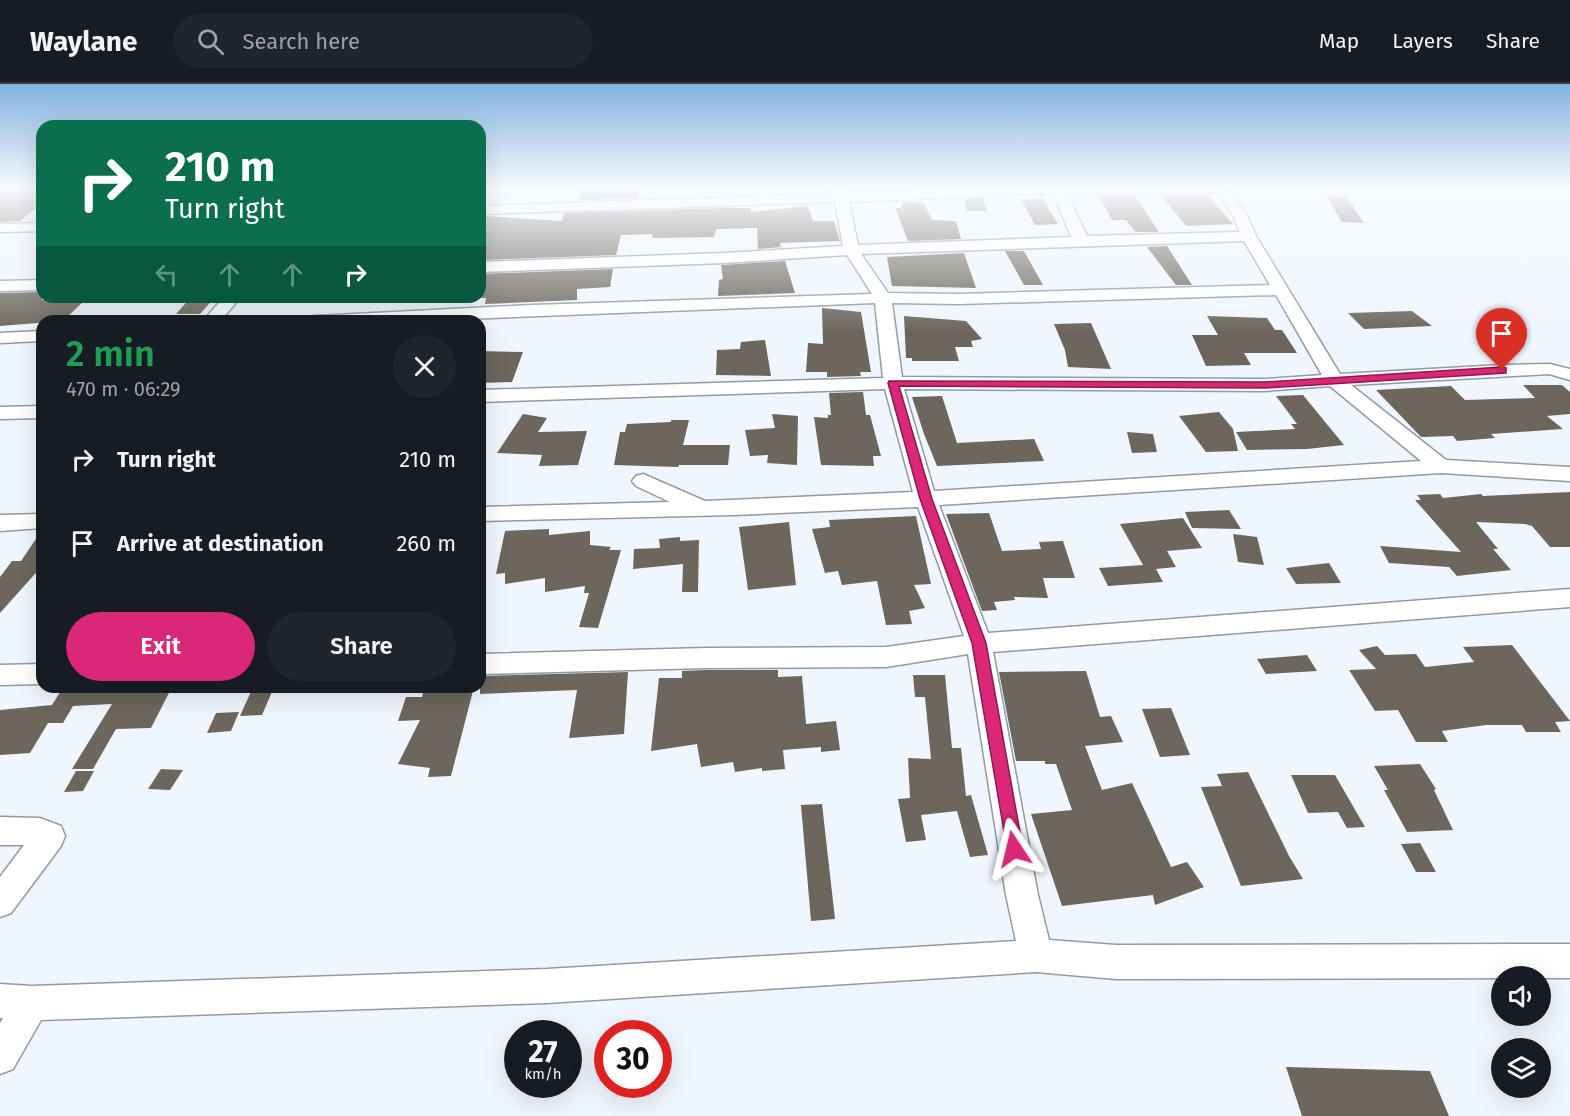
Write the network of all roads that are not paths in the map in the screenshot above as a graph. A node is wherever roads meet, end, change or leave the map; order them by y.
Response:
1 (848, 235) edge
2 (1078, 235) edge
3 (1249, 236) joint
4 (1083, 241) junction
5 (851, 250) junction
6 (486, 267) edge
7 (36, 285) edge
8 (0, 286) edge
9 (1280, 290) junction
10 (883, 298) junction
11 (227, 303) edge
12 (216, 315) edge
13 (433, 315) edge
14 (36, 336) edge
15 (0, 338) edge
16 (1570, 375) edge
17 (1334, 380) junction
18 (893, 383) junction
19 (486, 396) edge
20 (36, 412) edge
21 (0, 413) edge
22 (1441, 466) junction
23 (1570, 474) edge
24 (643, 481) dead end
25 (926, 499) junction
26 (702, 509) junction
27 (486, 514) edge
28 (36, 521) edge
29 (0, 523) edge
30 (1570, 598) edge
31 (979, 643) junction
32 (486, 664) edge
33 (36, 674) edge
34 (0, 675) edge
35 (0, 831) edge
36 (0, 902) edge
37 (1036, 956) junction
38 (1570, 961) edge
39 (16, 1002) edge
40 (0, 1056) edge

1 - 5 street
2 - 4 street
3 - 4 street
3 - 9 street
4 - 5 street
5 - 6 street
5 - 10 street
7 - 8 street
9 - 10 street
9 - 17 street
10 - 13 street
10 - 18 street
11 - 12 street
14 - 15 street
16 - 17 street
17 - 18 street
17 - 22 street
18 - 19 street
18 - 25 street
20 - 21 street
22 - 23 street
22 - 25 street
24 - 26 street
25 - 26 street
25 - 31 street
26 - 27 street
28 - 29 street
30 - 31 street
31 - 32 street
31 - 37 street
33 - 34 street
35 - 36 street
37 - 38 street
37 - 39 street
39 - 40 street

